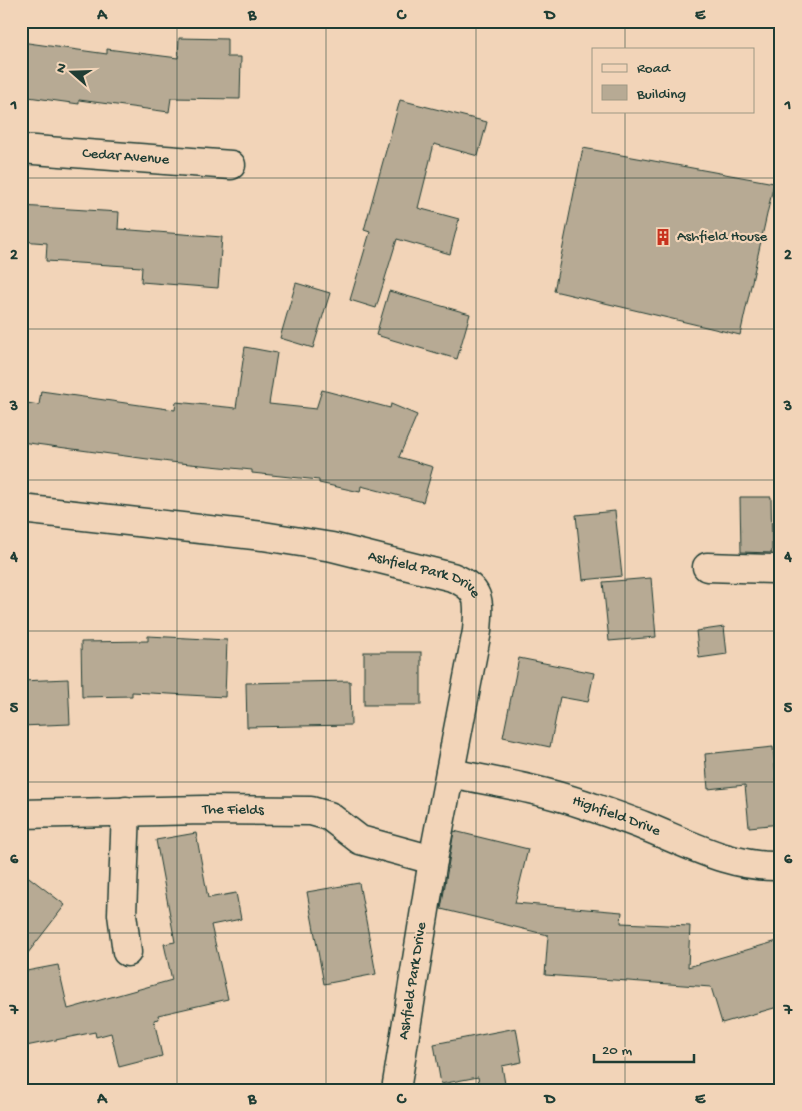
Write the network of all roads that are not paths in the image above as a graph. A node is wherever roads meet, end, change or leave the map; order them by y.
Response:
1 (21, 149) edge
2 (231, 165) dead end
3 (21, 509) edge
4 (706, 567) dead end
5 (781, 572) edge
6 (450, 774) junction
7 (126, 811) junction
8 (21, 814) edge
9 (433, 860) junction
10 (781, 866) edge
11 (127, 952) dead end
12 (396, 1090) edge

1 - 2 street, Cedar Avenue
3 - 6 street, Ashfield Park Drive
4 - 5 street
6 - 9 street, Ashfield Park Drive
6 - 10 street, Highfield Drive
7 - 8 street, The Fields
7 - 9 street, The Fields
7 - 11 street
9 - 12 street, Ashfield Park Drive

